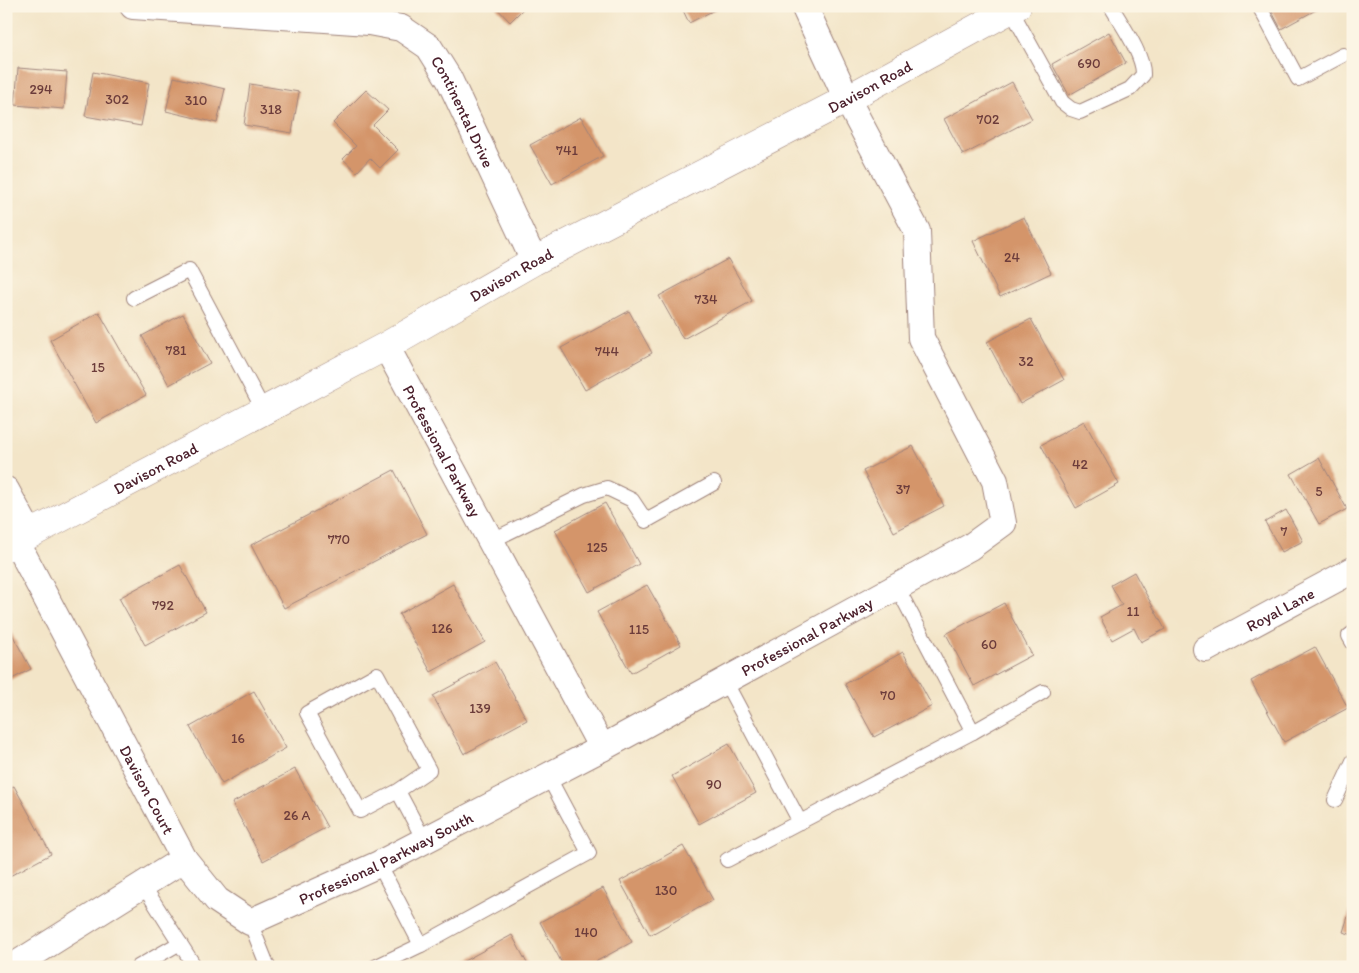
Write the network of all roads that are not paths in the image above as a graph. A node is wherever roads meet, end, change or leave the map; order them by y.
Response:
1 (133, 6) edge
2 (804, 6) edge
3 (1111, 6) edge
4 (1259, 6) edge
5 (1014, 8) edge
6 (1343, 55) dead end
7 (847, 99) junction
8 (534, 262) junction
9 (134, 298) dead end
10 (386, 346) junction
11 (264, 411) junction
12 (714, 483) dead end
13 (6, 490) edge
14 (17, 541) edge
15 (491, 541) junction
16 (1353, 570) edge
17 (897, 587) junction
18 (1353, 634) edge
19 (1353, 643) edge
20 (1206, 649) dead end
21 (725, 681) junction
22 (1043, 692) dead end
23 (973, 732) junction
24 (602, 748) junction
25 (1353, 761) edge
26 (548, 776) junction
27 (398, 791) junction
28 (1335, 800) dead end
29 (801, 821) junction
30 (424, 840) junction
31 (184, 859) junction
32 (727, 860) dead end
33 (379, 864) junction
34 (143, 885) junction
35 (250, 922) junction
36 (180, 943) junction
37 (421, 945) junction
38 (12, 967) edge
39 (138, 967) edge
40 (195, 967) edge
41 (268, 967) edge
42 (375, 967) edge

1 - 8 street, Continental Drive
2 - 7 street
3 - 5 lane
4 - 6 lane
5 - 7 street, Davison Road
7 - 8 street, Davison Road
7 - 17 street, Professional Parkway
8 - 10 street, Davison Road
9 - 11 lane
10 - 11 street, Davison Road
10 - 15 street, Professional Parkway
11 - 14 street, Davison Road
12 - 15 lane
13 - 14 street, Davison Court
14 - 31 street, Davison Court
15 - 24 street, Professional Parkway
16 - 20 street, Royal Lane
17 - 21 street, Professional Parkway
17 - 23 lane
18 - 19 lane
21 - 24 street, Professional Parkway
21 - 29 lane
22 - 23 lane
23 - 29 lane
24 - 26 street, Professional Parkway South
25 - 28 lane
26 - 30 street, Professional Parkway South
26 - 37 lane
27 - 27 lane
27 - 30 lane
29 - 32 lane
30 - 33 street, Professional Parkway South
31 - 34 street
31 - 35 street
33 - 35 street, Professional Parkway South
33 - 37 lane
34 - 36 lane
34 - 38 street
35 - 41 lane
36 - 39 lane
36 - 40 lane
37 - 42 lane

